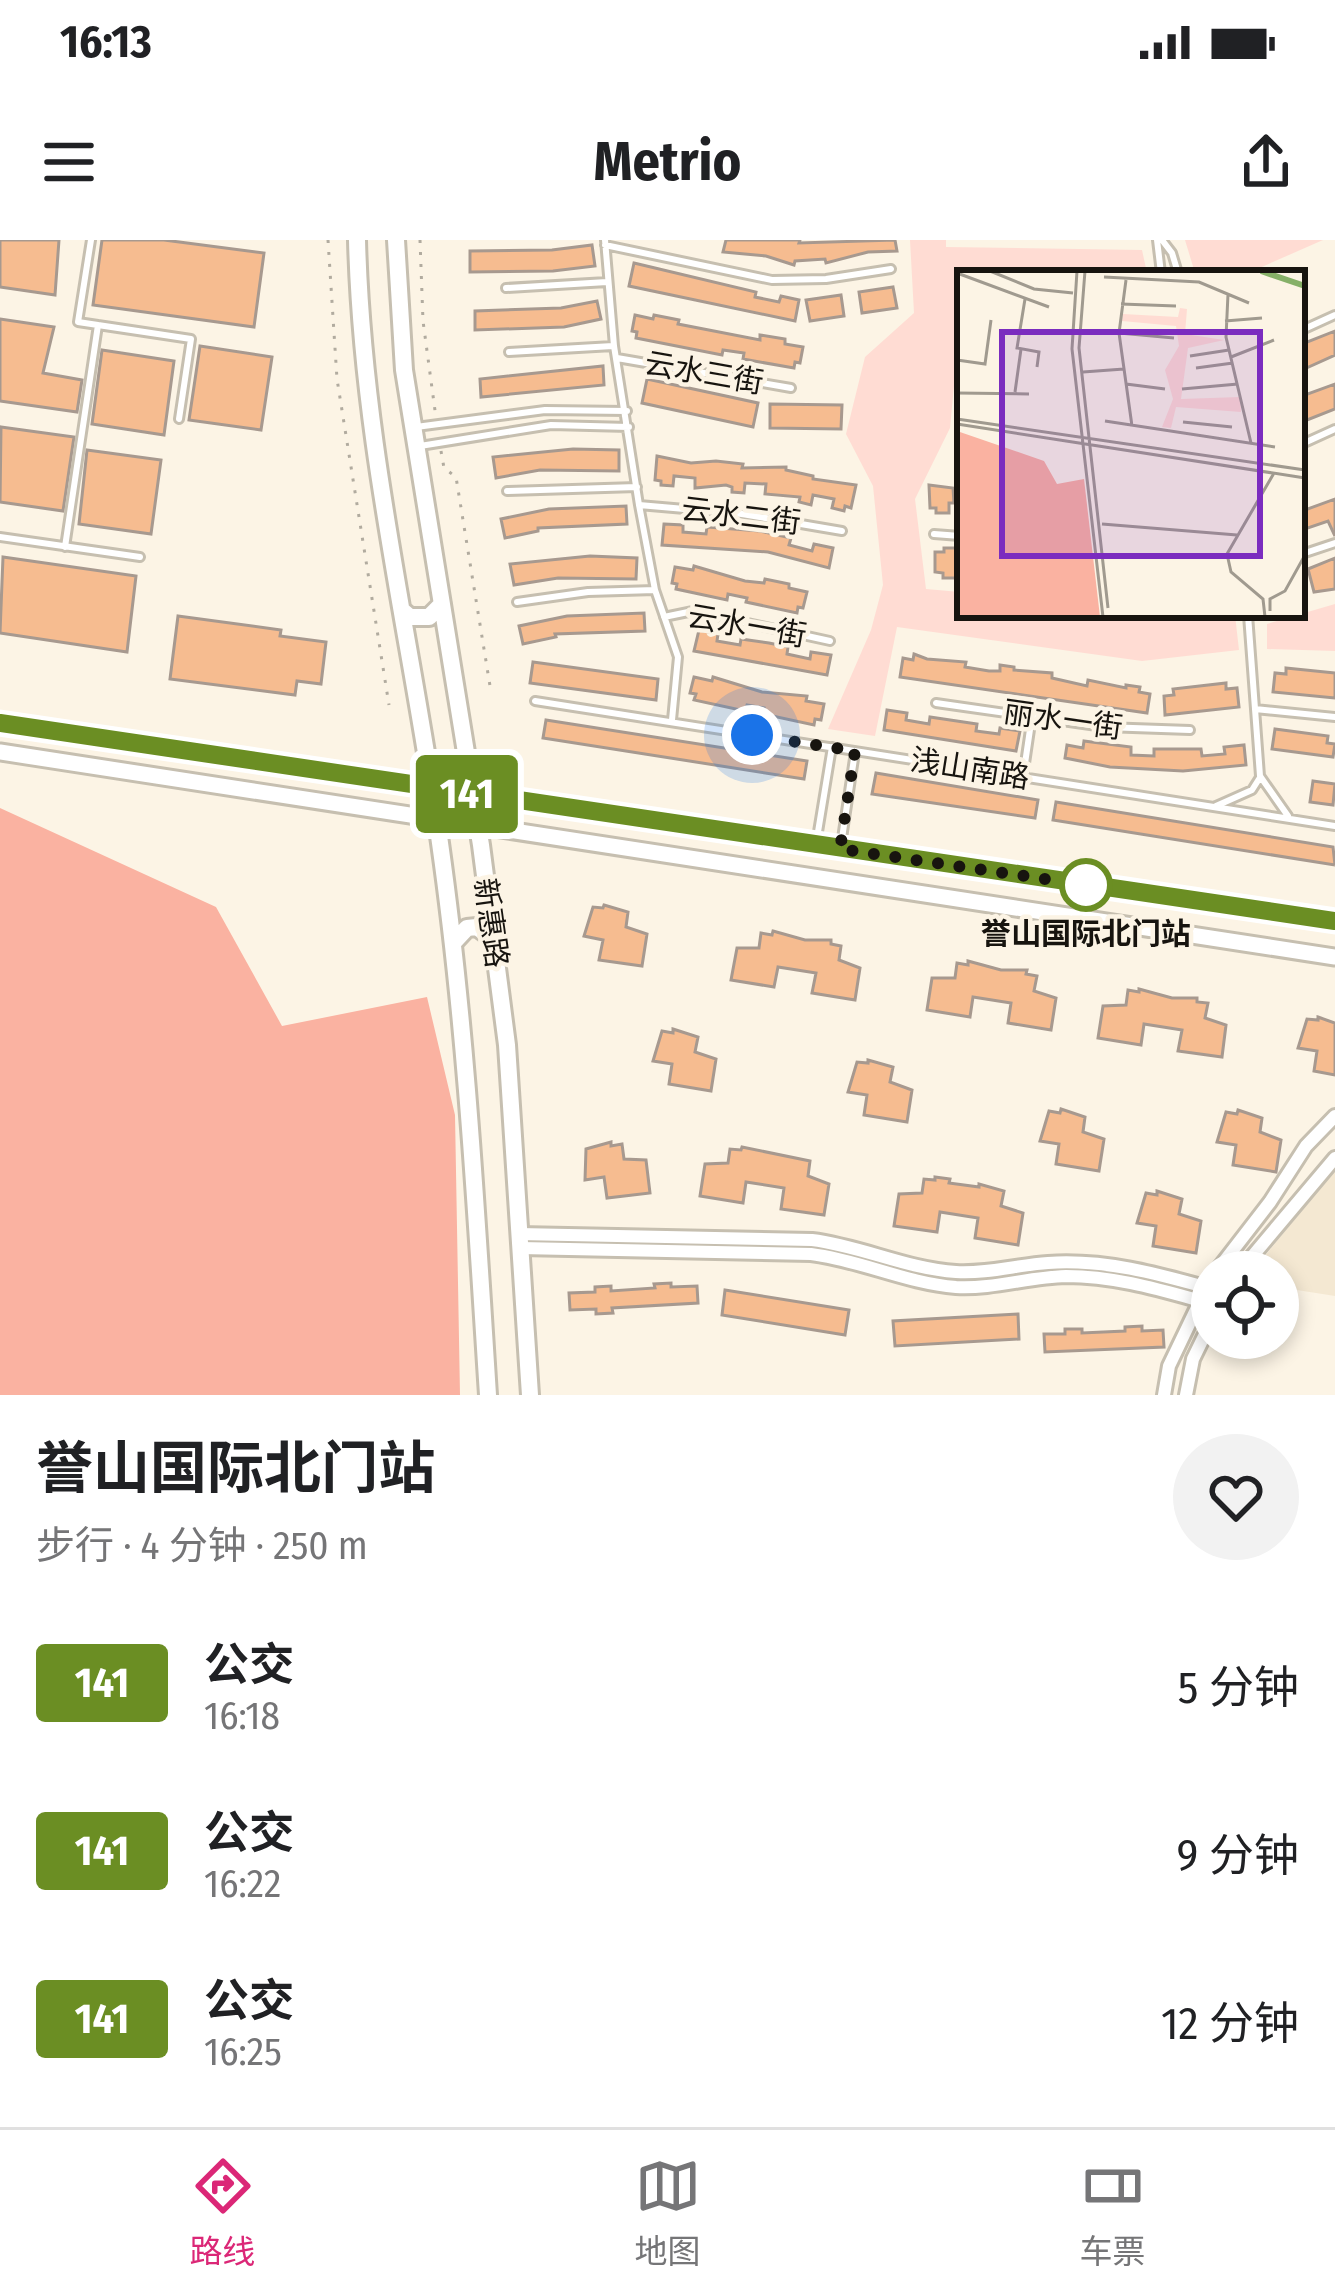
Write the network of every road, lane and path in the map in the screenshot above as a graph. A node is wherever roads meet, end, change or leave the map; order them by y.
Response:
1 (91, 240) edge
2 (328, 240) edge
3 (357, 240) edge
4 (396, 240) edge
5 (420, 240) edge
6 (1160, 240) edge
7 (605, 243) edge
8 (891, 269) dead end
9 (1161, 270) edge
10 (1177, 270) edge
11 (607, 282) junction
12 (506, 288) dead end
13 (1335, 315) edge
14 (98, 326) junction
15 (1305, 329) edge
16 (614, 346) junction
17 (509, 352) dead end
18 (616, 358) junction
19 (791, 388) dead end
20 (627, 411) junction
21 (179, 419) dead end
22 (437, 424) junction
23 (629, 428) junction
24 (1335, 429) edge
25 (415, 437) junction
26 (440, 443) junction
27 (1305, 443) edge
28 (637, 487) junction
29 (507, 491) dead end
30 (639, 505) junction
31 (842, 531) dead end
32 (934, 534) dead end
33 (957, 536) edge
34 (0, 537) edge
35 (1335, 543) edge
36 (65, 547) junction
37 (1305, 553) edge
38 (140, 557) dead end
39 (656, 590) junction
40 (517, 602) dead end
41 (442, 604) junction
42 (403, 611) junction
43 (664, 617) junction
44 (1247, 618) edge
45 (830, 640) dead end
46 (491, 692) dead end
47 (535, 701) dead end
48 (936, 703) dead end
49 (389, 705) dead end
50 (1255, 709) junction
51 (1032, 716) junction
52 (1335, 716) edge
53 (671, 722) junction
54 (0, 723) edge
55 (1190, 730) dead end
56 (832, 747) junction
57 (855, 751) junction
58 (0, 752) edge
59 (1260, 776) junction
60 (1023, 777) junction
61 (431, 789) junction
62 (472, 795) junction
63 (1214, 807) junction
64 (436, 818) junction
65 (1290, 819) junction
66 (477, 824) junction
67 (1335, 826) edge
68 (816, 845) junction
69 (840, 849) junction
70 (812, 875) junction
71 (1335, 921) edge
72 (493, 940) junction
73 (453, 943) junction
74 (1335, 957) edge
75 (1335, 1116) edge
76 (1335, 1158) edge
77 (520, 1241) junction
78 (1236, 1251) edge
79 (1257, 1251) edge
80 (1191, 1287) edge
81 (1191, 1324) edge
82 (1193, 1359) edge
83 (488, 1395) edge
84 (530, 1395) edge
85 (1164, 1395) edge
86 (1186, 1395) edge

1 - 14 lane
2 - 49 path
3 - 42 main road, 新惠路
4 - 25 main road, 新惠路
5 - 22 path
6 - 9 lane
6 - 10 lane
7 - 8 lane
7 - 11 lane
11 - 12 lane
11 - 16 lane
13 - 15 lane
14 - 21 lane
14 - 36 lane
16 - 17 lane
16 - 18 lane
18 - 19 lane, 云水三街
18 - 20 lane
20 - 22 lane
20 - 23 lane
22 - 25 lane
23 - 26 lane
23 - 28 lane
24 - 27 lane
25 - 26 lane
25 - 41 main road, 新惠路
26 - 46 path
28 - 29 lane
28 - 30 lane
30 - 31 lane, 云水二街
30 - 39 lane
32 - 33 lane
34 - 36 lane
35 - 37 lane
36 - 38 lane
39 - 40 lane
39 - 43 lane
41 - 42 main road
41 - 62 main road, 新惠路
42 - 61 main road, 新惠路
43 - 45 lane, 云水一街
43 - 53 lane
44 - 50 lane
47 - 53 lane, 浅山南路
48 - 51 lane, 丽水一街
50 - 52 lane
50 - 59 lane
51 - 55 lane, 丽水一街
51 - 60 lane
53 - 56 lane, 浅山南路
54 - 61 street
56 - 57 lane, 浅山南路
56 - 68 lane
57 - 60 lane, 浅山南路
57 - 69 lane
58 - 64 street
59 - 63 lane
59 - 65 lane
60 - 63 lane, 浅山南路
61 - 62 street
61 - 64 main road, 新惠路
62 - 66 main road, 新惠路
62 - 68 street
63 - 65 lane, 浅山南路
64 - 66 street
64 - 73 main road, 新惠路
65 - 67 lane, 浅山南路
66 - 70 street
66 - 72 main road, 新惠路
68 - 69 street
68 - 70 street
69 - 71 street
70 - 74 street
72 - 73 main road
72 - 77 main road, 新惠路
73 - 83 main road, 新惠路
75 - 78 street
76 - 79 street
77 - 80 street
77 - 84 main road, 新惠路
81 - 85 street
82 - 86 street

